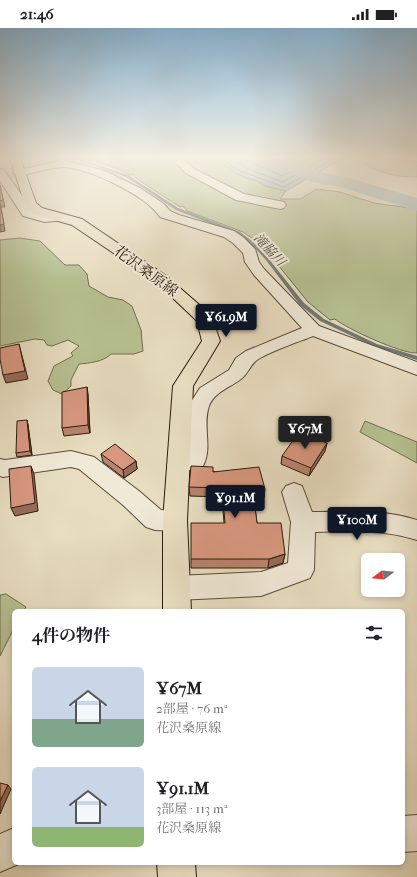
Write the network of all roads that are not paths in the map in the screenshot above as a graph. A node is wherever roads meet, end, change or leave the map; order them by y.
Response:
1 (17, 198) edge
2 (28, 198) edge
3 (145, 198) edge
4 (243, 198) edge
5 (280, 206) dead end
6 (58, 218) junction
7 (313, 330) junction
8 (417, 369) edge
9 (178, 465) junction
10 (0, 467) edge
11 (294, 492) dead end
12 (175, 521) junction
13 (304, 522) junction
14 (417, 530) edge
15 (177, 600) edge
16 (417, 833) edge
17 (405, 834) edge
18 (12, 848) edge
19 (0, 853) edge
20 (176, 865) edge
21 (177, 877) edge

1 - 6 street
2 - 6 main road, 花沢桑原線
3 - 7 street
4 - 5 street
6 - 9 main road, 花沢桑原線
7 - 8 street
7 - 9 street
9 - 12 main road, 花沢桑原線
10 - 12 street
11 - 13 street
12 - 15 main road, 花沢桑原線
13 - 14 street
13 - 15 street
16 - 17 street
18 - 19 street
20 - 21 main road

